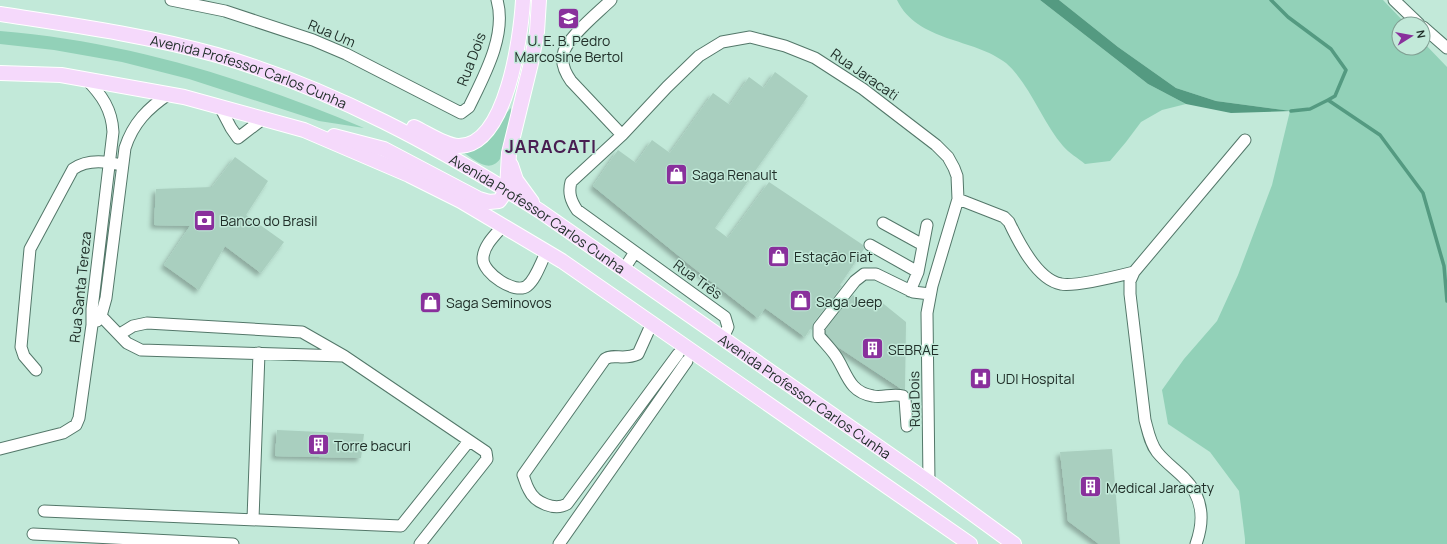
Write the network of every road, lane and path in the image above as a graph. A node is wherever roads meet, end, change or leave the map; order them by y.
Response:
1 (171, 0) edge
2 (497, 0) edge
3 (524, 0) edge
4 (539, 0) edge
5 (611, 0) edge
6 (1394, 0) edge
7 (0, 14) edge
8 (1411, 16) edge
9 (0, 21) edge
10 (87, 28) junction
11 (1431, 34) edge
12 (1447, 48) edge
13 (0, 65) edge
14 (0, 74) edge
15 (61, 75) junction
16 (86, 79) junction
17 (169, 94) junction
18 (470, 105) joint
19 (220, 107) junction
20 (264, 118) junction
21 (390, 123) junction
22 (304, 130) junction
23 (622, 135) junction
24 (1245, 140) dead end
25 (508, 153) junction
26 (110, 162) junction
27 (121, 165) junction
28 (507, 190) junction
29 (958, 199) junction
30 (572, 202) joint
31 (540, 211) junction
32 (884, 223) dead end
33 (928, 225) dead end
34 (503, 226) junction
35 (870, 245) dead end
36 (923, 246) junction
37 (547, 251) junction
38 (635, 252) junction
39 (624, 269) junction
40 (918, 272) junction
41 (1134, 272) junction
42 (910, 291) junction
43 (930, 294) junction
44 (101, 316) junction
45 (652, 323) junction
46 (92, 325) junction
47 (118, 333) junction
48 (723, 338) junction
49 (259, 353) junction
50 (678, 354) dead end
51 (344, 356) junction
52 (687, 362) dead end
53 (36, 370) dead end
54 (907, 426) dead end
55 (469, 441) junction
56 (0, 449) edge
57 (929, 482) junction
58 (44, 511) dead end
59 (254, 519) junction
60 (33, 534) dead end
61 (233, 544) edge
62 (420, 544) edge
63 (559, 544) edge
64 (970, 544) edge
65 (1014, 544) edge
66 (1196, 544) edge

1 - 18 street, Rua Um
2 - 18 street, Rua Dois
3 - 21 main road
4 - 25 main road
5 - 23 street
6 - 8 street
7 - 10 main road, Avenida Professor Carlos Cunha
9 - 10 main road
10 - 21 main road, Avenida Professor Carlos Cunha
11 - 12 street
13 - 15 main road
14 - 15 main road, Avenida Professor Carlos Cunha
15 - 16 main road, Avenida Professor Carlos Cunha
16 - 17 main road, Avenida Professor Carlos Cunha
16 - 26 street, Rua Santa Tereza
17 - 19 main road, Avenida Professor Carlos Cunha
17 - 27 street, Rua Santa Tereza
19 - 20 main road, Avenida Professor Carlos Cunha
19 - 20 street
20 - 22 main road, Avenida Professor Carlos Cunha
21 - 28 main road, Avenida Professor Carlos Cunha
22 - 28 main road
22 - 34 main road, Avenida Professor Carlos Cunha
23 - 29 street, Rua Jaracati
23 - 30 street, Rua Jaracati
24 - 41 street
25 - 28 main road
25 - 31 main road
26 - 27 street
26 - 46 street, Rua Santa Tereza
26 - 53 street
27 - 44 street, Rua Santa Tereza
28 - 31 main road, Avenida Professor Carlos Cunha
29 - 41 street
29 - 43 street, Rua Dois
30 - 38 street, Rua Três
31 - 39 main road, Avenida Professor Carlos Cunha
32 - 36 street
33 - 36 street
34 - 37 main road, Avenida Professor Carlos Cunha
34 - 37 street
35 - 40 street
36 - 40 street
37 - 45 main road, Avenida Professor Carlos Cunha
38 - 39 street
38 - 48 street, Rua Três
39 - 48 main road, Avenida Professor Carlos Cunha
40 - 42 street
41 - 66 street
42 - 43 street
42 - 54 street
43 - 57 street, Rua Dois
44 - 46 street
44 - 47 street
45 - 50 street
45 - 64 main road, Avenida Professor Carlos Cunha
46 - 56 street, Rua Santa Tereza
47 - 49 street
47 - 51 street
48 - 57 main road, Avenida Professor Carlos Cunha
49 - 51 street
49 - 59 street
51 - 55 street
52 - 63 street
55 - 59 street
55 - 62 street
57 - 65 main road, Avenida Professor Carlos Cunha
58 - 59 street
60 - 61 street

